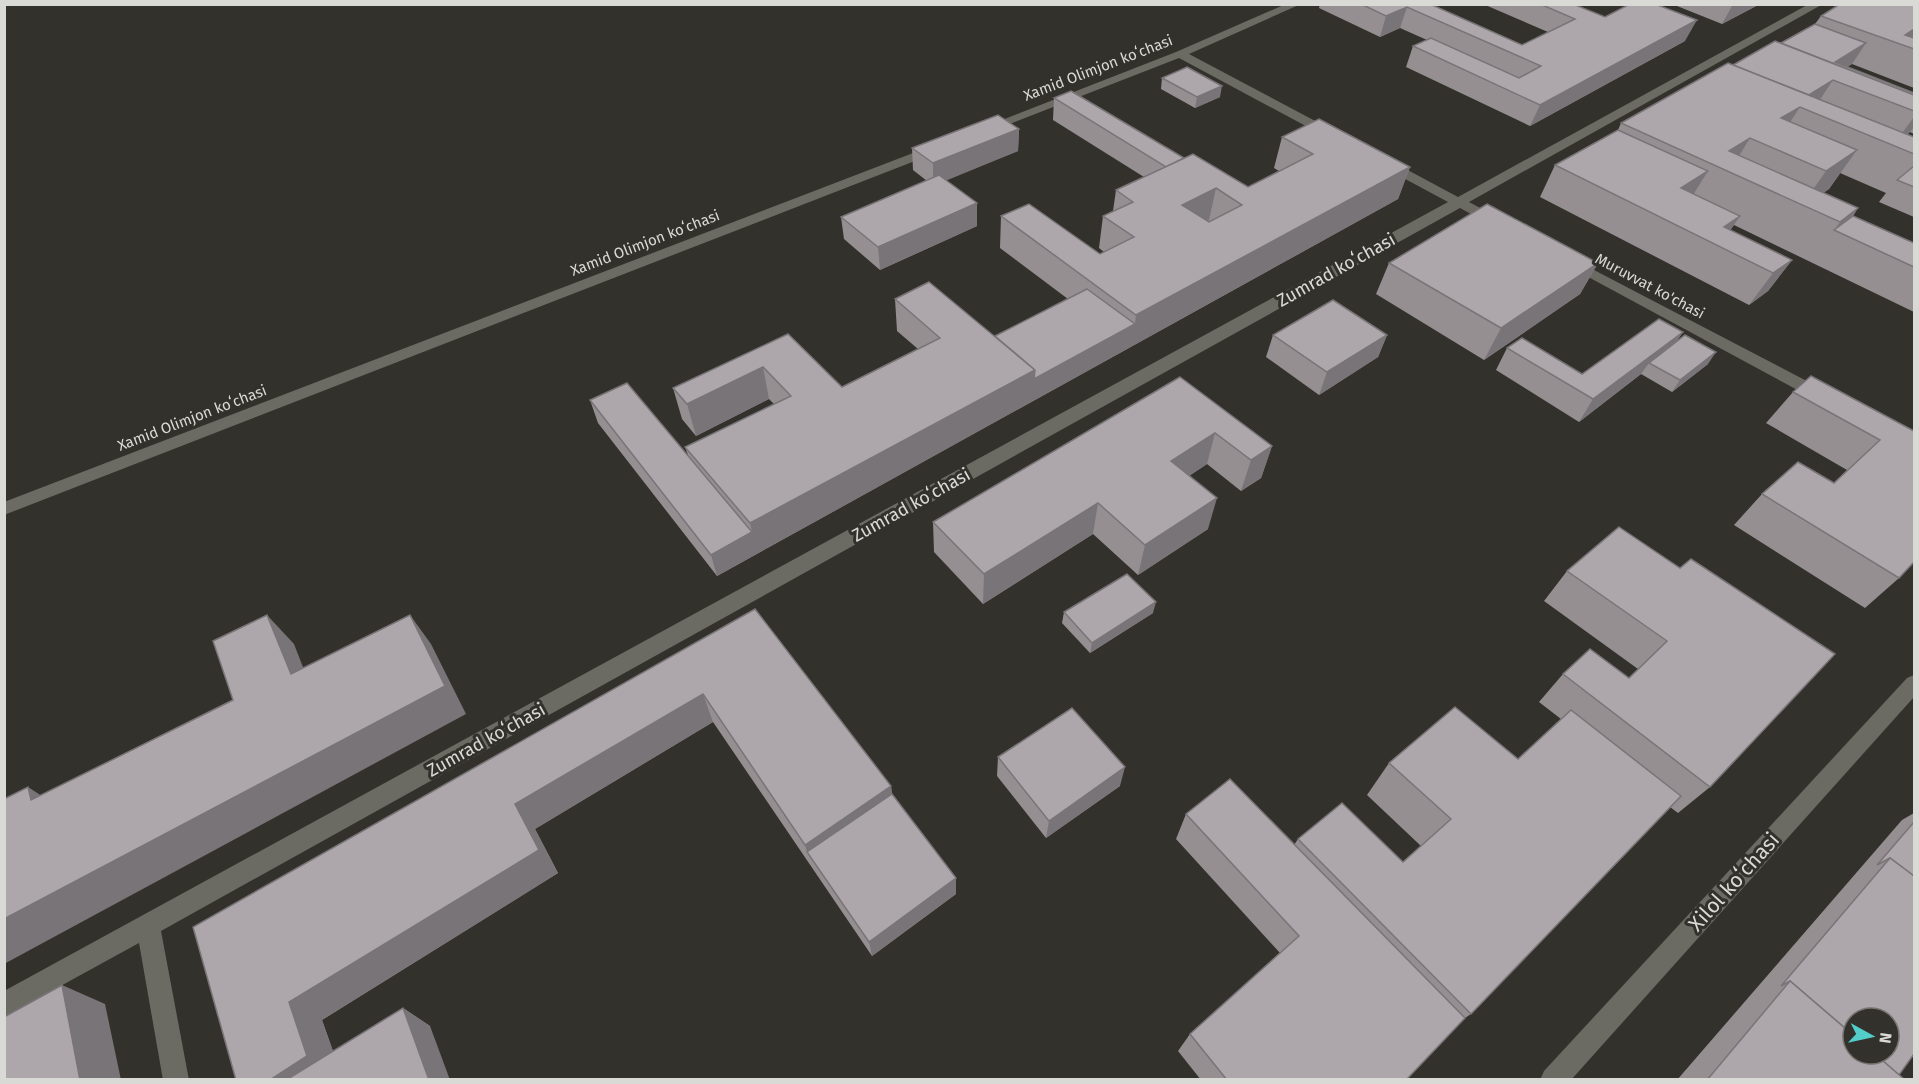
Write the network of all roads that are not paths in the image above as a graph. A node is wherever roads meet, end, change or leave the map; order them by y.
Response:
1 (1296, 4) edge
2 (1818, 4) edge
3 (1180, 54) junction
4 (967, 136) edge
5 (1345, 142) edge
6 (945, 145) edge
7 (1376, 158) edge
8 (1459, 202) junction
9 (1511, 230) edge
10 (1563, 257) edge
11 (1832, 401) edge
12 (4, 509) edge
13 (1914, 684) edge
14 (148, 926) junction
15 (4, 1005) edge
16 (176, 1080) edge
17 (1553, 1080) edge

1 - 3 street, Xamid Olimjon koʻchasi
2 - 8 street, Zumrad koʻchasi
3 - 4 street, Xamid Olimjon koʻchasi
3 - 5 street
6 - 12 street, Xamid Olimjon koʻchasi
7 - 8 street
8 - 9 street
8 - 14 street, Zumrad koʻchasi
10 - 11 street, Muruvvat ko'chasi
13 - 17 street, Xilol koʻchasi
14 - 15 street, Zumrad koʻchasi
14 - 16 street

